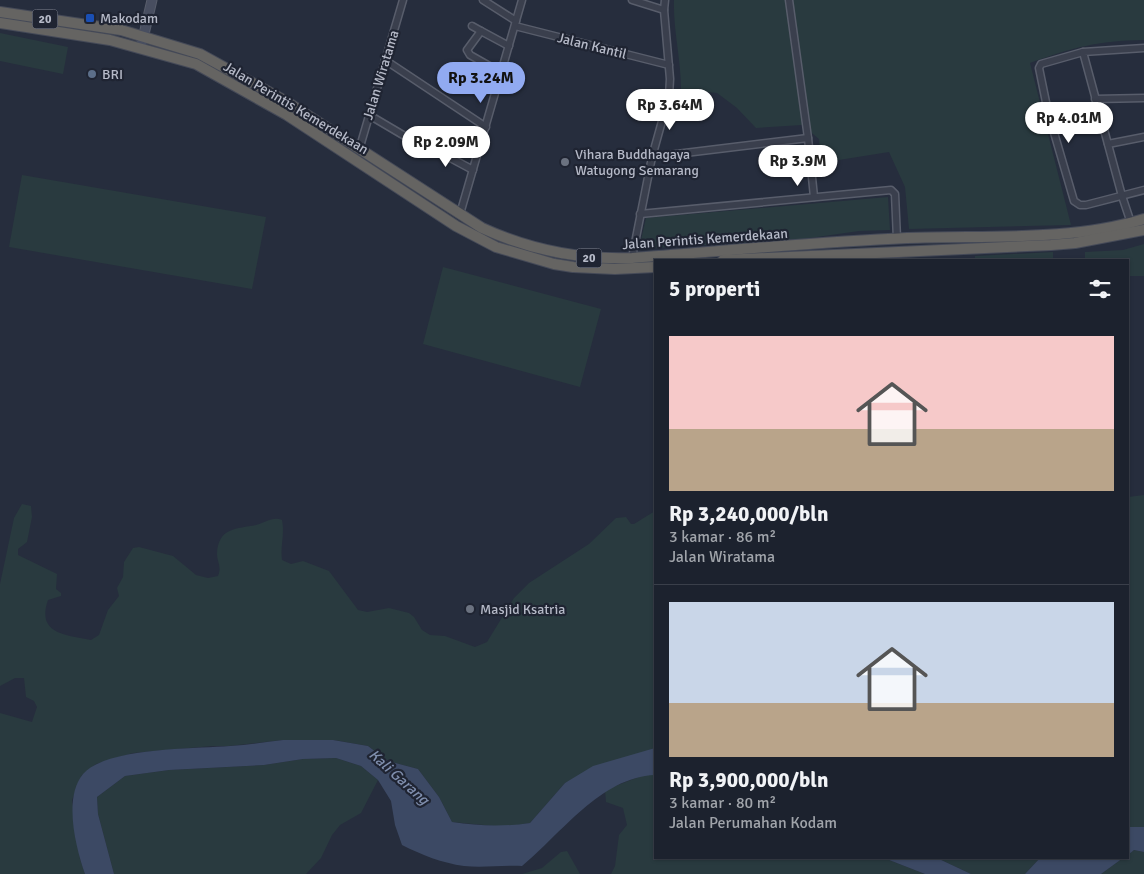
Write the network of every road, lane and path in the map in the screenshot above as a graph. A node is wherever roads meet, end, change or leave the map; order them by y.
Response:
1 (152, 0) edge
2 (403, 0) edge
3 (483, 0) edge
4 (522, 0) edge
5 (632, 0) edge
6 (665, 0) edge
7 (789, 0) edge
8 (664, 10) junction
9 (0, 12) edge
10 (0, 23) edge
11 (516, 23) junction
12 (472, 26) dead end
13 (481, 31) junction
14 (144, 36) junction
15 (508, 46) junction
16 (141, 47) junction
17 (1144, 48) edge
18 (1083, 52) junction
19 (386, 60) junction
20 (669, 65) junction
21 (500, 72) junction
22 (701, 94) dead end
23 (669, 96) junction
24 (1144, 98) edge
25 (1095, 99) junction
26 (369, 115) junction
27 (486, 127) junction
28 (808, 138) junction
29 (1144, 138) edge
30 (1108, 144) junction
31 (357, 154) junction
32 (652, 157) junction
33 (473, 170) junction
34 (1144, 190) edge
35 (1122, 196) junction
36 (814, 197) junction
37 (460, 214) junction
38 (640, 214) junction
39 (1144, 220) edge
40 (1131, 223) junction
41 (1144, 230) edge
42 (897, 239) junction
43 (745, 254) junction
44 (632, 258) junction
45 (727, 259) edge
46 (654, 267) edge

1 - 14 main road
2 - 19 street, Jalan Wiratama
3 - 11 street, Jalan Kantil
4 - 11 street
5 - 8 street
6 - 8 street
7 - 28 street
8 - 20 street
9 - 14 highway, Jalan Perintis Kemerdekaan / 20
10 - 16 highway, Jalan Perintis Kemerdekaan / 20
11 - 15 street
11 - 20 street, Jalan Kantil
12 - 13 street
13 - 15 street
13 - 21 street
14 - 16 main road
14 - 31 highway, Jalan Perintis Kemerdekaan / 20
15 - 21 street
16 - 31 highway, Jalan Perintis Kemerdekaan / 20
17 - 18 street
18 - 25 street
18 - 35 street
19 - 26 street, Jalan Wiratama
19 - 27 street
20 - 23 street
21 - 27 street
22 - 23 street
23 - 32 street
24 - 25 street
25 - 30 street
26 - 31 street, Jalan Wiratama
26 - 33 street
27 - 33 street
28 - 32 street
28 - 36 street
29 - 30 street
30 - 35 street
31 - 37 highway, Jalan Perintis Kemerdekaan / 20
31 - 46 highway, Jalan Perintis Kemerdekaan / 20
32 - 38 street
33 - 37 street
34 - 35 street
35 - 40 street
36 - 38 street
36 - 42 street
37 - 44 highway, Jalan Perintis Kemerdekaan / 20
38 - 44 street
39 - 40 highway, Jalan Perintis Kemerdekaan / 20
40 - 42 highway, Jalan Perintis Kemerdekaan / 20
41 - 43 highway, Jalan Perintis Kemerdekaan / 20
42 - 43 highway, Jalan Perintis Kemerdekaan / 20
43 - 44 highway, Jalan Perintis Kemerdekaan / 20
43 - 45 highway, Jalan Perintis Kemerdekaan / 20

